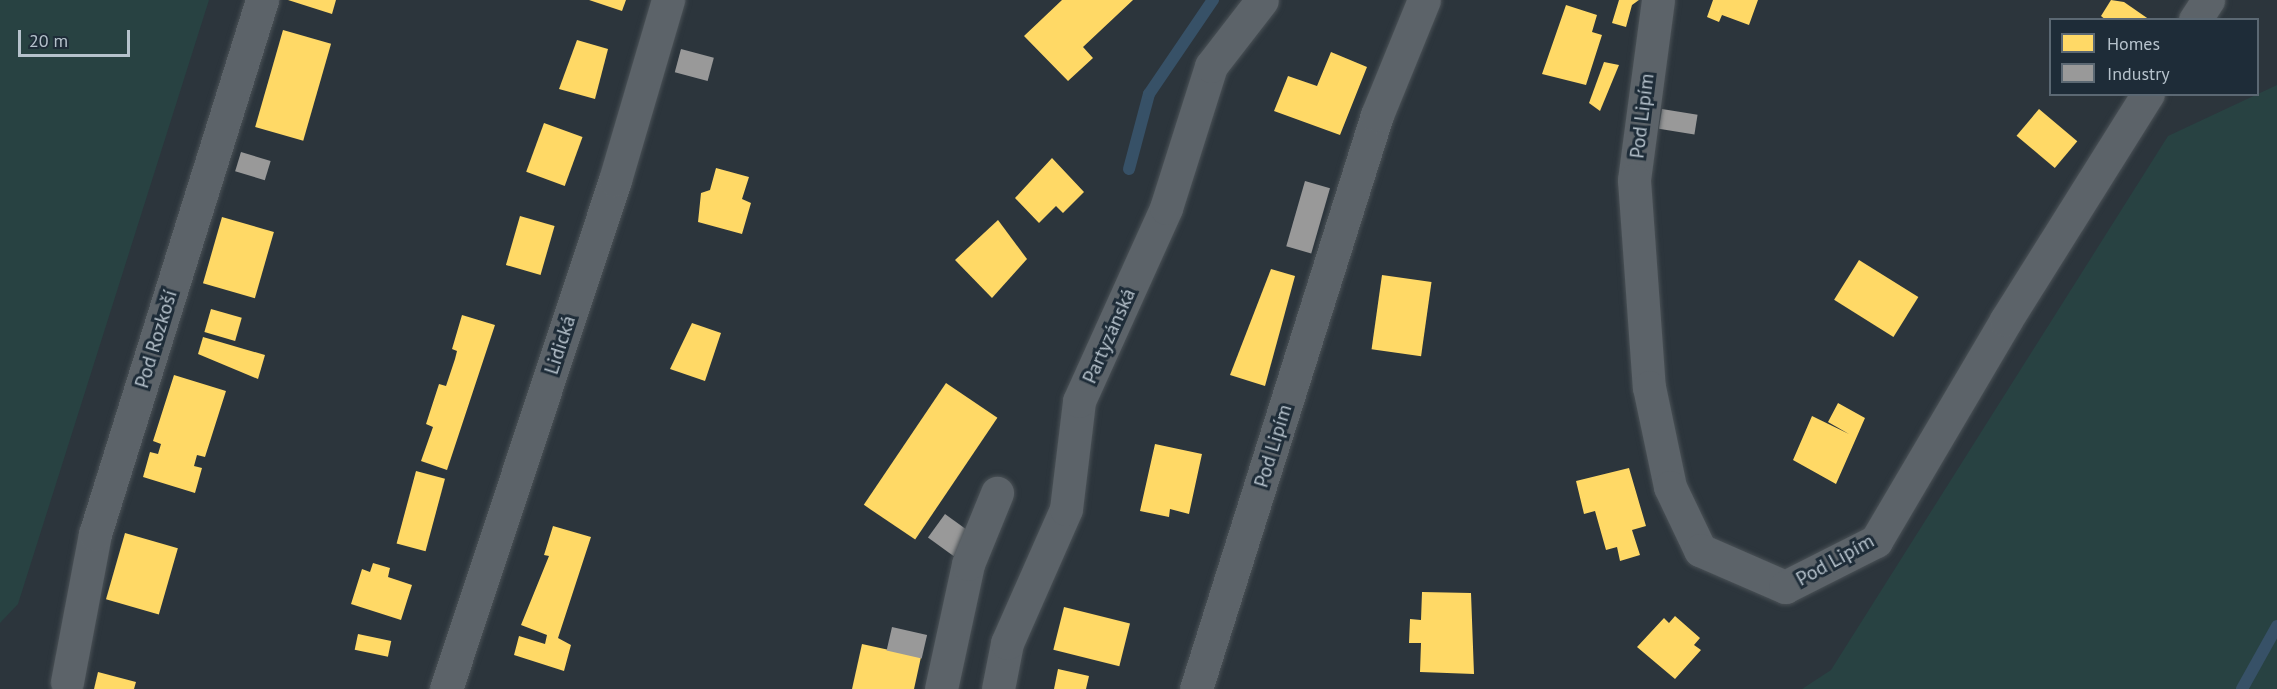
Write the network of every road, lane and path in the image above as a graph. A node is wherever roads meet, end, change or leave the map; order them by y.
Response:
1 (262, 0) edge
2 (668, 0) edge
3 (1262, 0) edge
4 (1424, 0) edge
5 (1658, 0) edge
6 (2208, 0) edge
7 (2196, 18) edge
8 (2147, 96) edge
9 (997, 493) dead end
10 (67, 682) dead end
11 (446, 689) edge
12 (941, 689) edge
13 (998, 689) edge
14 (1196, 689) edge

1 - 10 street, Pod Rozkoší
2 - 11 street, Lidická
3 - 13 street, Partyzánská
4 - 14 street, Pod Lipím
5 - 8 street, Pod Lipím
6 - 7 street
9 - 12 street

